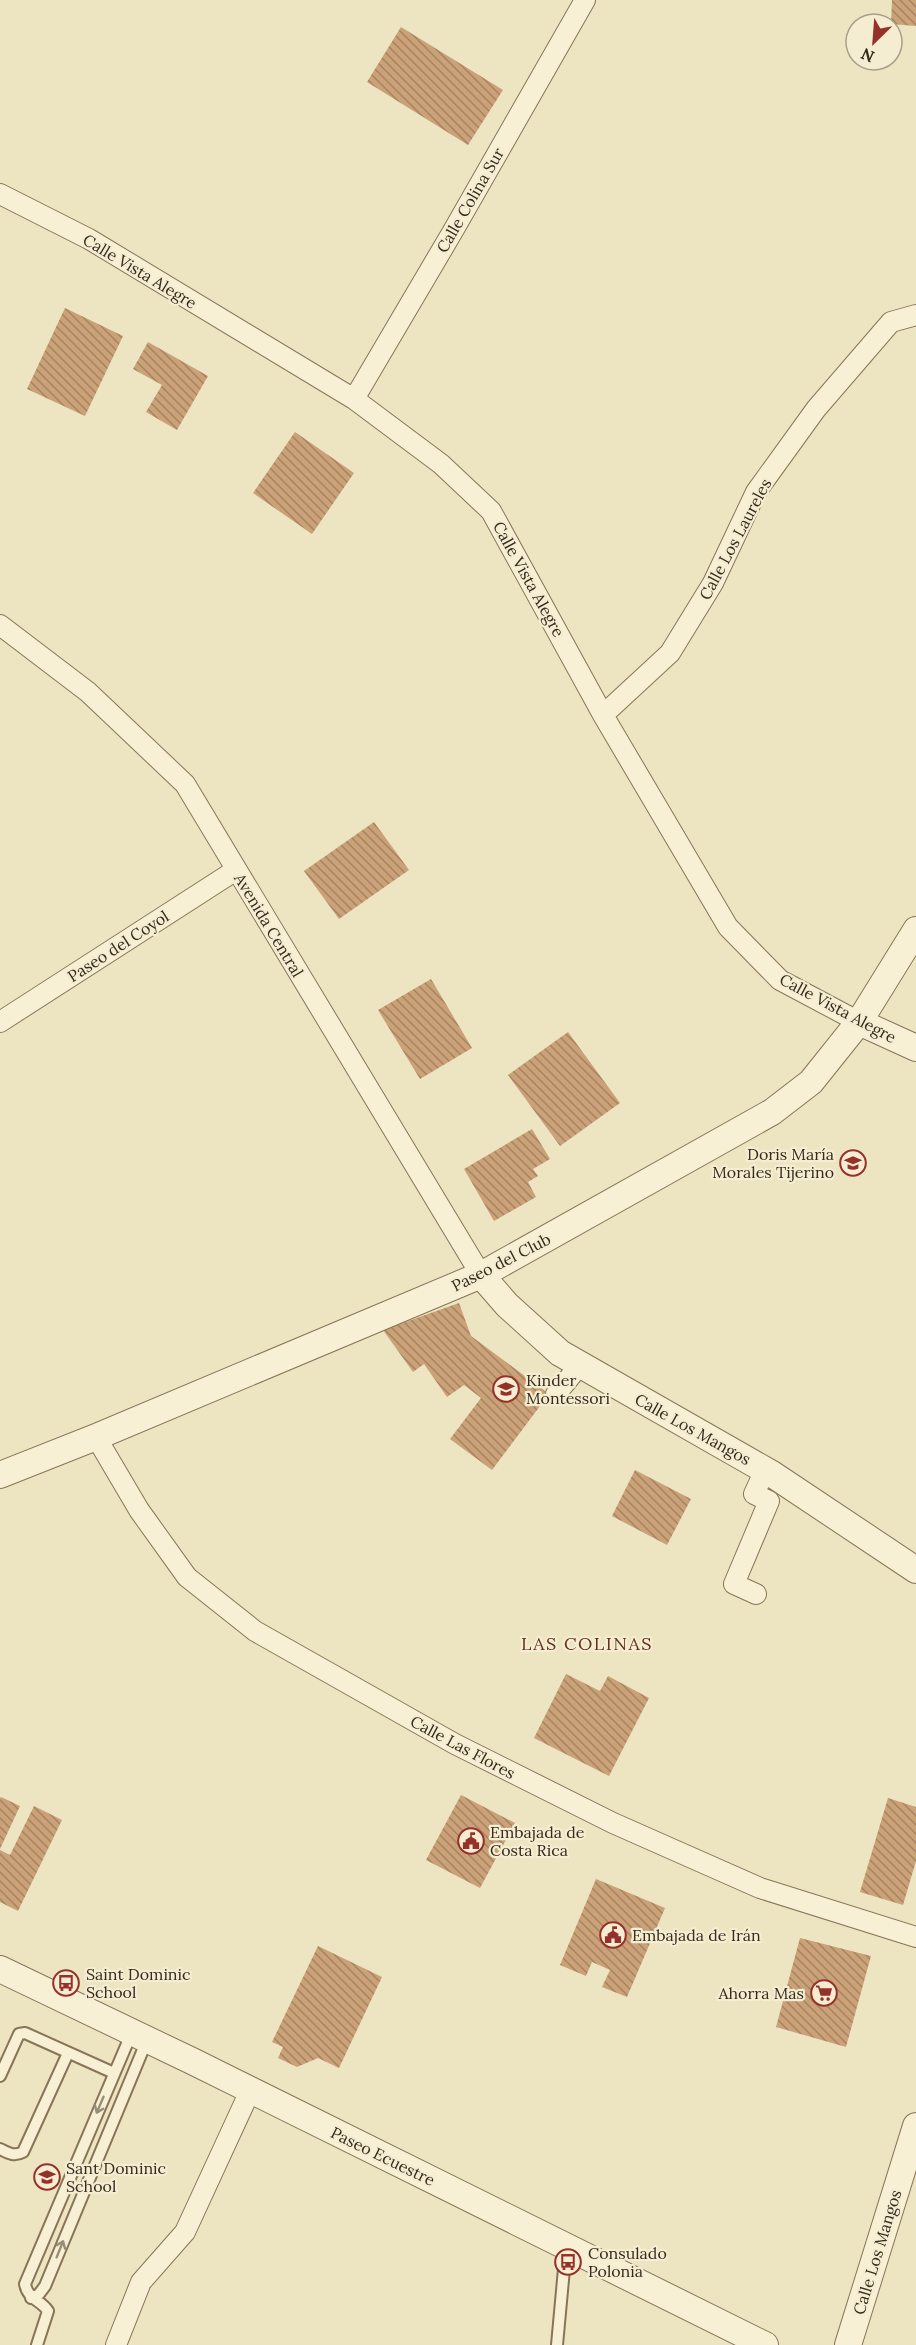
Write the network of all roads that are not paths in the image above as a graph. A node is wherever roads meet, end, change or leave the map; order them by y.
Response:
1 (585, 0) edge
2 (0, 194) edge
3 (916, 315) edge
4 (354, 399) junction
5 (0, 625) edge
6 (603, 715) junction
7 (236, 870) junction
8 (916, 930) edge
9 (0, 1022) edge
10 (859, 1022) junction
11 (916, 1048) edge
12 (481, 1275) junction
13 (579, 1366) junction
14 (556, 1394) dead end
15 (96, 1437) junction
16 (765, 1470) junction
17 (0, 1475) edge
18 (916, 1570) edge
19 (756, 1594) dead end
20 (916, 1937) edge
21 (0, 1969) edge
22 (139, 2036) junction
23 (68, 2053) junction
24 (114, 2073) junction
25 (0, 2076) edge
26 (250, 2091) junction
27 (916, 2126) edge
28 (83, 2146) junction
29 (0, 2149) edge
30 (99, 2153) junction
31 (58, 2205) junction
32 (75, 2212) junction
33 (569, 2247) junction
34 (31, 2298) junction
35 (37, 2345) edge
36 (116, 2345) edge
37 (557, 2345) edge
38 (765, 2345) edge
39 (848, 2345) edge

1 - 4 street, Calle Colina Sur
2 - 4 street, Calle Vista Alegre
3 - 6 street, Calle Los Laureles
4 - 6 street, Calle Vista Alegre
5 - 7 street, Avenida Central
6 - 10 street, Calle Vista Alegre
7 - 9 street, Paseo del Coyol
7 - 12 street, Avenida Central
8 - 10 street, Paseo del Club
10 - 11 street, Calle Vista Alegre
10 - 12 street, Paseo del Club
12 - 13 street, Calle Los Mangos
12 - 15 street, Paseo del Club
13 - 14 street
13 - 16 street, Calle Los Mangos
15 - 17 street, Paseo del Club
15 - 20 street, Calle Las Flores
16 - 18 street, Calle Los Mangos
16 - 19 street
21 - 22 street, Paseo Ecuestre
22 - 24 lane
22 - 26 street, Paseo Ecuestre
22 - 30 lane
23 - 24 lane
23 - 25 lane
23 - 29 lane
24 -> 28 lane
26 - 33 street, Paseo Ecuestre
26 - 36 street
27 - 39 street, Calle Los Mangos
28 - 30 lane
28 - 31 lane
30 - 32 lane
31 - 32 lane
31 - 34 lane
34 -> 32 lane
33 - 37 lane
33 - 38 street, Paseo Ecuestre
34 - 35 lane

